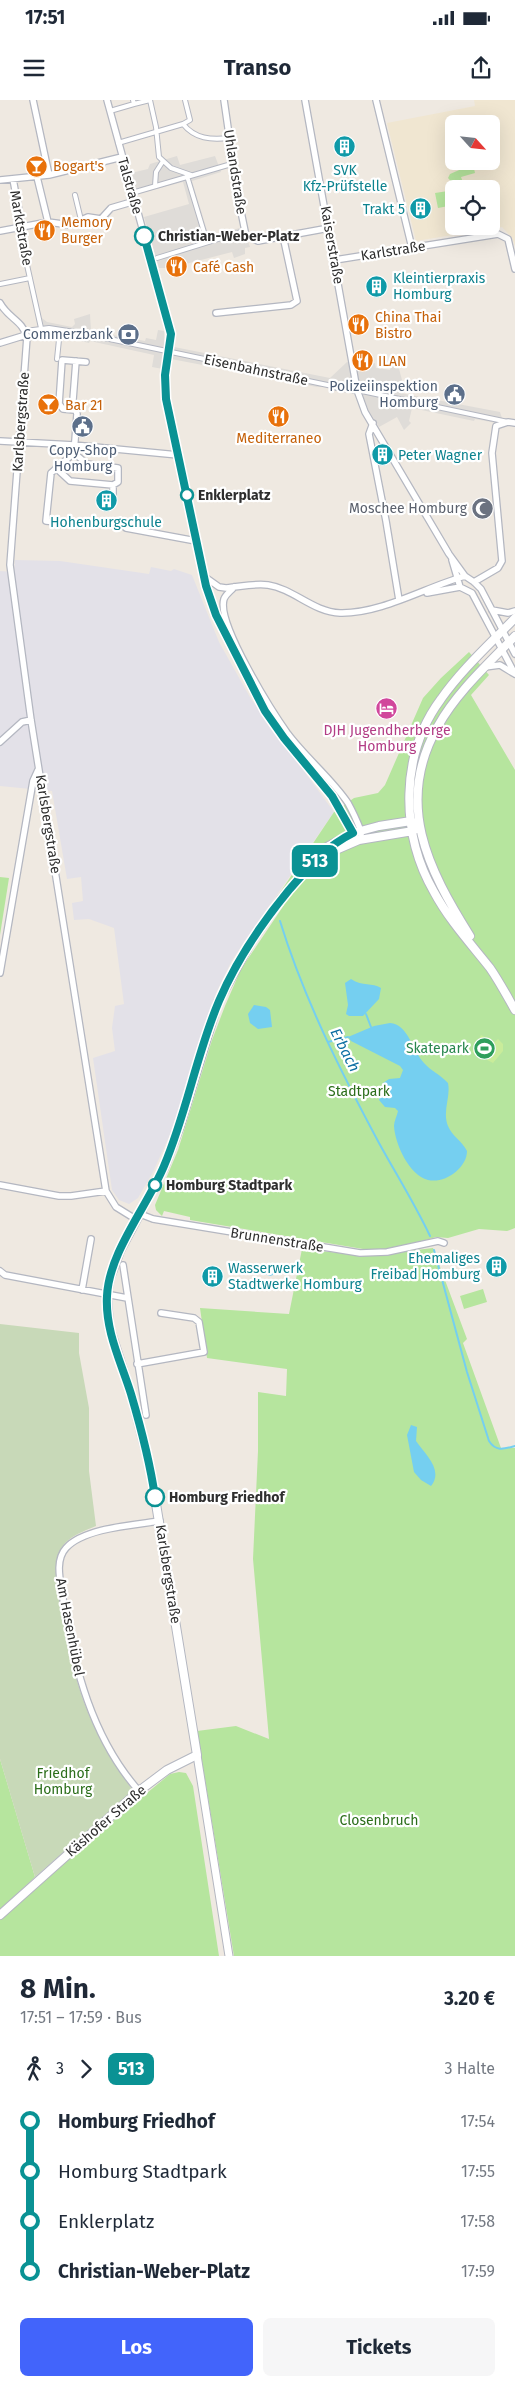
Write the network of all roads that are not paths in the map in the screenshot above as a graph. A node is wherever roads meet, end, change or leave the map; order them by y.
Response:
1 (33, 100) edge
2 (107, 100) edge
3 (150, 100) edge
4 (185, 100) edge
5 (224, 100) edge
6 (305, 100) edge
7 (376, 100) edge
8 (133, 102) edge
9 (110, 111) junction
10 (183, 124) junction
11 (156, 132) junction
12 (229, 138) junction
13 (118, 143) junction
14 (122, 157) junction
15 (232, 160) junction
16 (163, 161) junction
17 (49, 175) junction
18 (189, 175) junction
19 (37, 177) junction
20 (13, 179) junction
21 (0, 180) edge
22 (155, 186) junction
23 (132, 193) junction
24 (75, 195) dead end
25 (135, 201) junction
26 (81, 220) junction
27 (48, 222) junction
28 (22, 227) junction
29 (329, 228) junction
30 (0, 231) edge
31 (244, 231) junction
32 (283, 236) junction
33 (207, 242) junction
34 (412, 248) junction
35 (156, 258) dead end
36 (335, 260) junction
37 (515, 269) edge
38 (30, 278) junction
39 (0, 284) edge
40 (0, 303) edge
41 (216, 313) dead end
42 (41, 328) junction
43 (60, 330) junction
44 (26, 333) junction
45 (0, 343) edge
46 (170, 352) junction
47 (57, 359) dead end
48 (76, 361) junction
49 (86, 362) dead end
50 (337, 387) joint
51 (357, 390) junction
52 (74, 410) junction
53 (508, 422) junction
54 (373, 423) junction
55 (515, 423) edge
56 (0, 441) edge
57 (20, 442) junction
58 (74, 445) junction
59 (74, 453) junction
60 (178, 454) junction
61 (56, 468) junction
62 (113, 485) junction
63 (112, 494) dead end
64 (76, 524) dead end
65 (126, 528) dead end
66 (196, 541) junction
67 (449, 554) junction
68 (465, 576) junction
69 (205, 577) junction
70 (457, 578) junction
71 (474, 582) junction
72 (460, 587) junction
73 (234, 588) junction
74 (421, 593) junction
75 (399, 600) junction
76 (492, 610) junction
77 (515, 611) edge
78 (515, 618) edge
79 (503, 630) junction
80 (494, 639) junction
81 (512, 639) edge
82 (501, 651) junction
83 (515, 654) edge
84 (485, 667) junction
85 (515, 674) edge
86 (31, 720) junction
87 (0, 742) edge
88 (39, 768) junction
89 (411, 821) junction
90 (416, 829) junction
91 (361, 830) junction
92 (353, 833) junction
93 (359, 840) junction
94 (316, 860) junction
95 (0, 973) edge
96 (515, 1010) edge
97 (0, 1185) edge
98 (106, 1191) junction
99 (138, 1217) junction
100 (91, 1239) dead end
101 (444, 1243) dead end
102 (122, 1265) dead end
103 (0, 1271) edge
104 (82, 1290) junction
105 (107, 1295) junction
106 (127, 1298) junction
107 (161, 1313) dead end
108 (137, 1364) junction
109 (142, 1391) junction
110 (131, 1394) junction
111 (146, 1415) dead end
112 (160, 1521) junction
113 (196, 1755) junction
114 (139, 1791) junction
115 (0, 1915) edge
116 (229, 1956) edge

1 - 17 street
2 - 9 street, Talstraße
3 - 8 street
3 - 11 street
4 - 10 street
5 - 12 street, Uhlandstraße
6 - 29 street, Kaiserstraße
7 - 34 street
8 - 9 street
9 - 13 street, Talstraße
10 - 11 street
10 - 12 street
11 - 13 street
11 - 16 street
12 - 15 street, Uhlandstraße
13 - 14 street, Talstraße
14 - 17 street
14 - 23 street, Talstraße
15 - 18 street
15 - 31 street, Uhlandstraße
16 - 18 street
16 - 22 street
17 - 19 street
18 - 22 street
18 - 33 street
19 - 20 street
19 - 27 street
20 - 21 street
20 - 28 street, Marktstraße
22 - 23 street
23 - 25 street, Talstraße
24 - 26 street
25 - 26 street
25 - 46 street, Talstraße
26 - 27 street
27 - 28 street
28 - 30 street
28 - 38 street, Marktstraße
29 - 32 street, Uhlandstraße
29 - 36 street, Kaiserstraße
31 - 32 street, Uhlandstraße
31 - 33 street
32 - 41 street
33 - 35 street
34 - 36 street, Karlstraße
34 - 37 street, Karlstraße
36 - 51 street, Kaiserstraße
38 - 39 street, Marktstraße
38 - 42 street, Marktstraße
40 - 44 street
42 - 43 street, Eisenbahnstraße
42 - 44 street, Eisenbahnstraße
43 - 46 street, Eisenbahnstraße
43 - 47 street
44 - 45 street
44 - 57 street, Karlsbergstraße
46 - 50 street, Eisenbahnstraße
46 - 60 street, Talstraße
48 - 49 street
48 - 52 street
48 - 52 street
50 - 51 street, Eisenbahnstraße
51 - 53 street, Eisenbahnstraße
51 - 54 street, Kaiserstraße
52 - 58 street
53 - 55 street, Eisenbahnstraße
53 - 71 street
54 - 67 street, Kaiserstraße
54 - 75 street
56 - 57 street
57 - 58 street
57 - 86 street, Karlsbergstraße
58 - 59 street
58 - 60 street
59 - 61 street
59 - 62 street
60 - 66 street, Talstraße
61 - 62 street
61 - 64 street
62 - 63 street
65 - 66 street
66 - 69 street, Talstraße
67 - 68 street
67 - 70 street
68 - 70 street
68 - 71 street
68 - 72 street
69 - 73 street
69 - 92 street, Talstraße
70 - 72 street
70 - 74 street
71 - 76 street
72 - 74 street
72 - 80 street
73 - 75 street
73 - 91 street
74 - 75 street
76 - 77 street
76 - 79 street
78 - 79 main road
79 - 80 main road
79 - 81 street
80 - 82 street
80 - 89 main road
81 - 82 main road
81 - 83 street
82 - 84 main road
82 - 85 street
84 - 85 street
84 - 90 main road
86 - 87 street
86 - 88 street, Karlsbergstraße
88 - 95 street
88 - 98 street, Karlsbergstraße
89 - 90 main road
89 - 91 main road
90 - 93 main road
90 - 96 main road
91 - 92 main road
91 - 93 street
92 - 93 street, Talstraße
92 - 94 main road
93 - 94 main road
94 - 99 main road
97 - 98 street
98 - 99 street, Karlsbergstraße
99 - 101 street, Brunnenstraße
99 - 105 main road, Karlsbergstraße
100 - 104 street
102 - 106 street
103 - 104 street
104 - 105 street
105 - 106 street
105 - 110 main road, Karlsbergstraße
106 - 108 street
107 - 108 street
108 - 109 street
109 - 110 street
109 - 111 street
110 - 112 main road, Karlsbergstraße
112 - 113 main road, Karlsbergstraße
112 - 114 street, Am Hasenhübel
113 - 114 main road, Käshofer Straße
113 - 116 street
114 - 115 main road, Käshofer Straße

